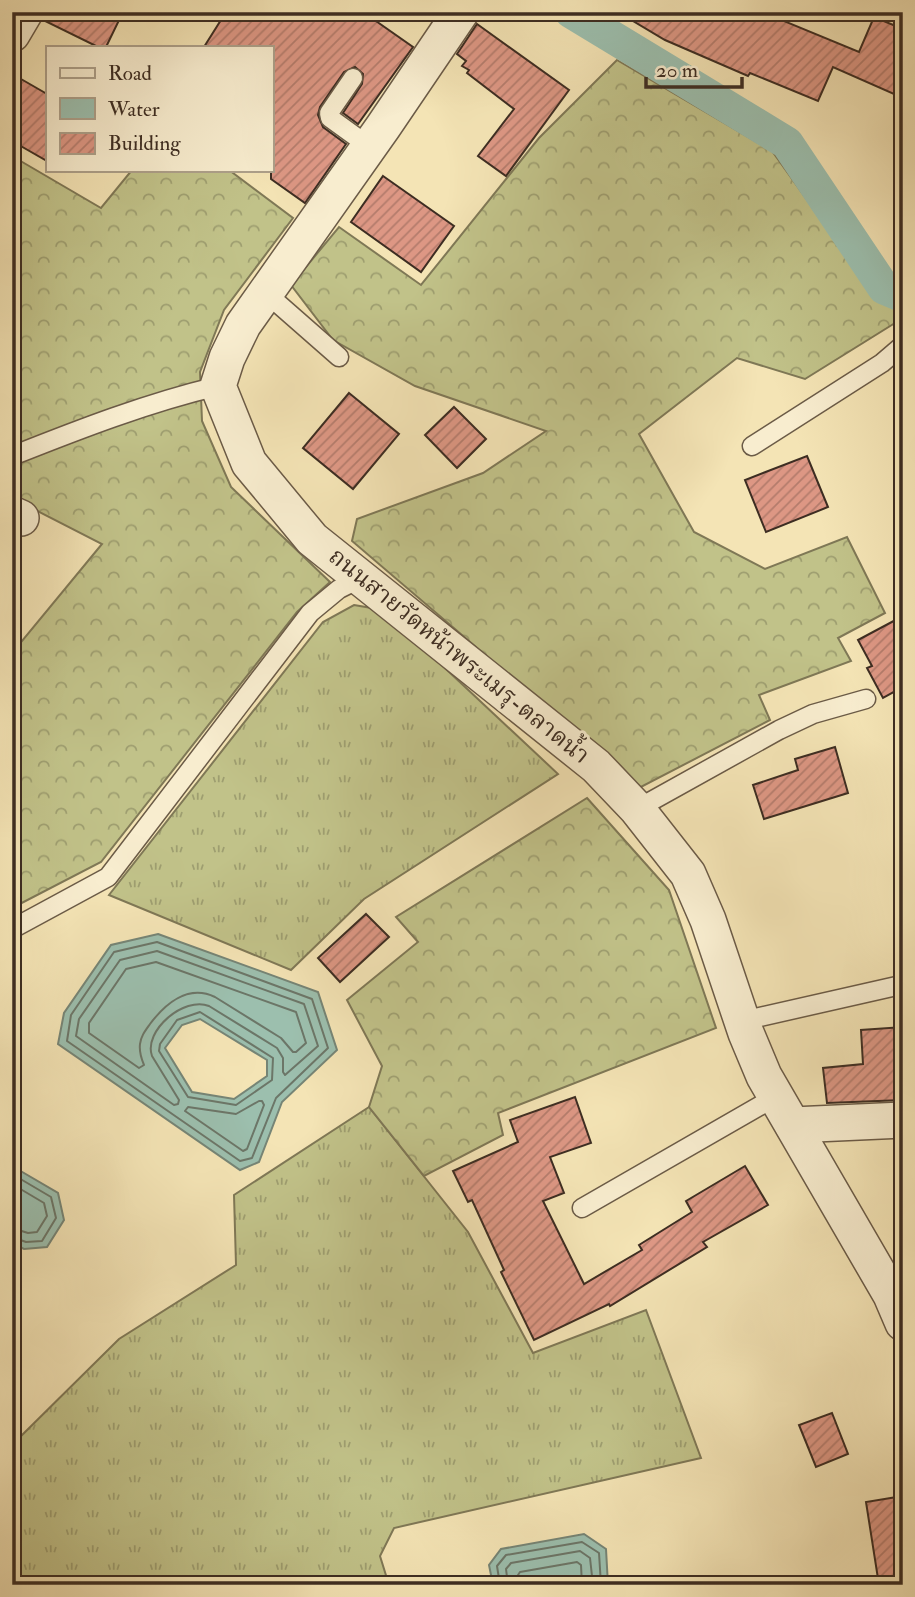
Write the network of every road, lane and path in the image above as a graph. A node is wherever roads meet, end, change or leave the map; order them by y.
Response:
1 (25, 12) edge
2 (461, 12) edge
3 (12, 34) edge
4 (353, 78) dead end
5 (370, 147) junction
6 (266, 293) junction
7 (903, 345) edge
8 (339, 357) dead end
9 (218, 386) junction
10 (752, 446) dead end
11 (12, 456) edge
12 (359, 579) junction
13 (866, 699) dead end
14 (637, 809) junction
15 (12, 929) edge
16 (901, 985) edge
17 (742, 1021) junction
18 (785, 1111) junction
19 (903, 1120) edge
20 (582, 1208) dead end
21 (903, 1323) edge

1 - 3 street
2 - 5 street
4 - 5 lane
5 - 6 street
6 - 8 lane
6 - 9 street
7 - 10 lane
9 - 11 lane
9 - 12 street, ถนนสายวัดหน้าพระเมรุ-ตลาดน้ำ
12 - 14 street, ถนนสายวัดหน้าพระเมรุ-ตลาดน้ำ
12 - 15 lane
13 - 14 lane
14 - 17 street, ถนนสายวัดหน้าพระเมรุ-ตลาดน้ำ
16 - 17 lane
17 - 18 street, ถนนสายวัดหน้าพระเมรุ-ตลาดน้ำ
18 - 19 street
18 - 20 lane
18 - 21 street, ถนนสายวัดหน้าพระเมรุ-ตลาดน้ำ

